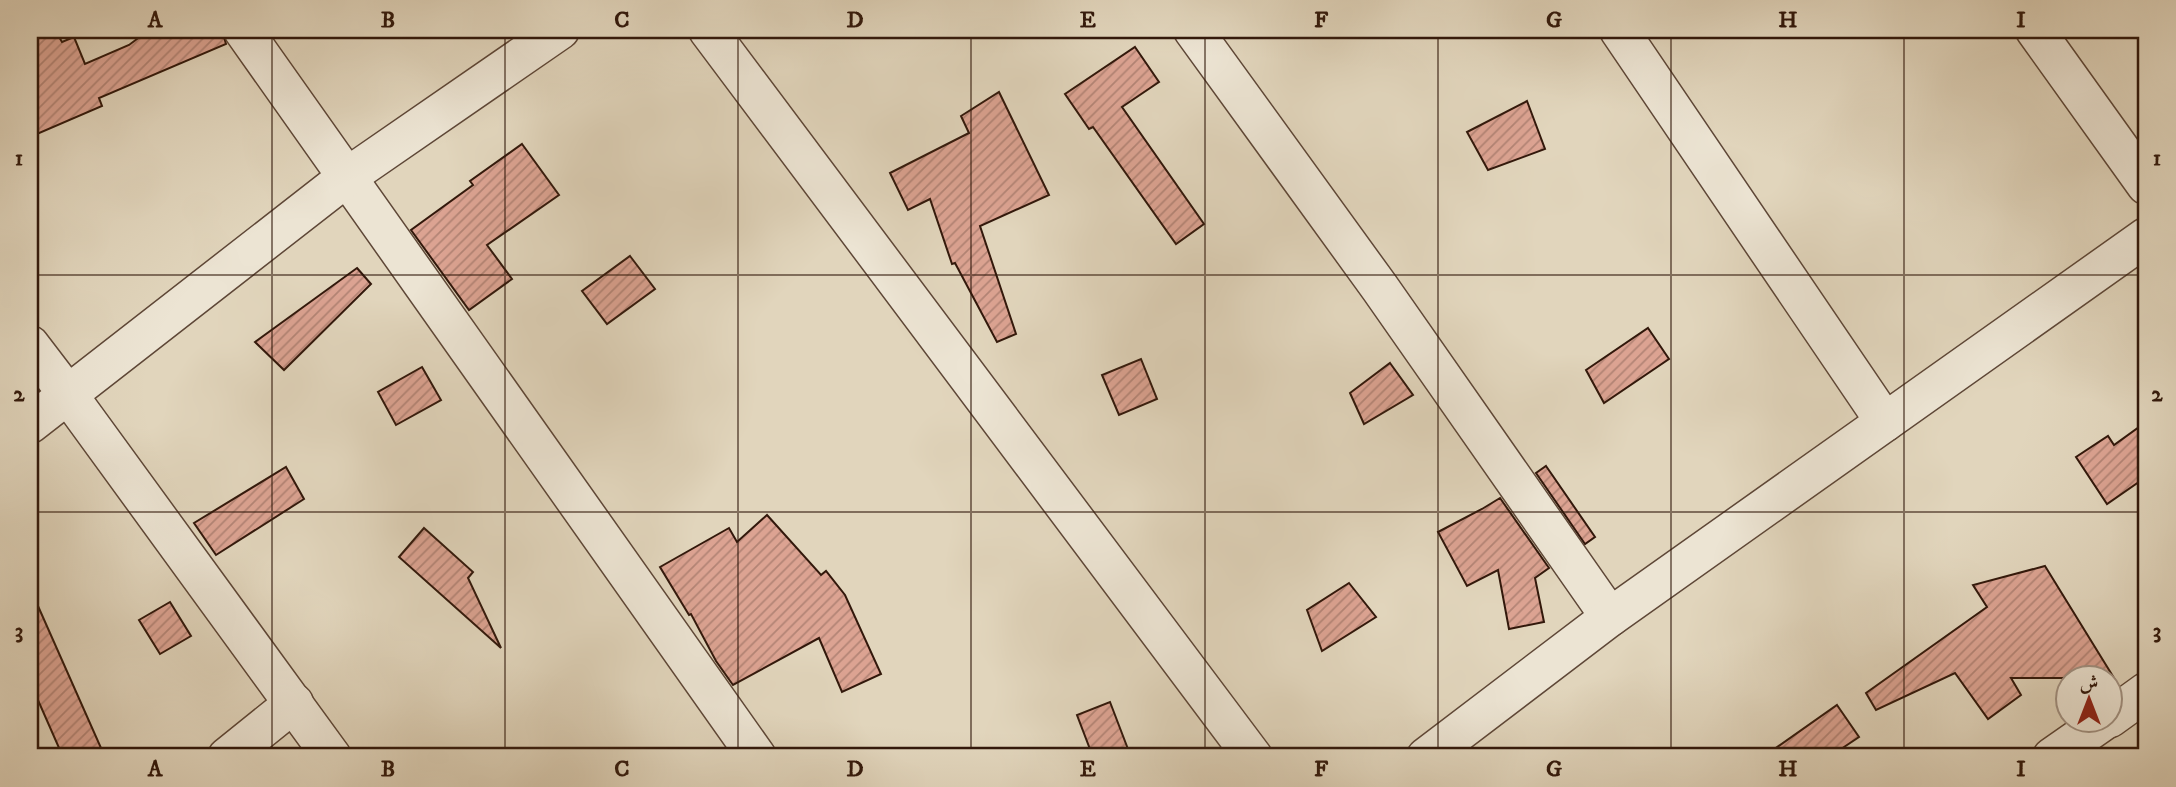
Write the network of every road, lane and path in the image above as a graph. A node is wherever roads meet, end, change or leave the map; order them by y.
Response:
1 (243, 30) edge
2 (560, 30) edge
3 (708, 30) edge
4 (1193, 30) edge
5 (1619, 30) edge
6 (2035, 30) edge
7 (347, 177) junction
8 (2146, 185) edge
9 (2146, 237) edge
10 (30, 345) edge
11 (69, 396) junction
12 (1885, 422) junction
13 (30, 424) edge
14 (1610, 617) junction
15 (2146, 692) edge
16 (294, 703) junction
17 (2124, 707) edge
18 (2085, 734) edge
19 (227, 757) edge
20 (332, 757) edge
21 (757, 757) edge
22 (1253, 757) edge
23 (1426, 757) edge
24 (2052, 757) edge

1 - 7 street
2 - 7 street
3 - 22 street
4 - 14 street
5 - 12 street
6 - 8 street
7 - 11 street
7 - 21 street
9 - 12 street
10 - 11 street
11 - 13 street
11 - 16 street
12 - 14 street
14 - 23 street
15 - 17 street
16 - 19 street
16 - 20 street
18 - 24 street

